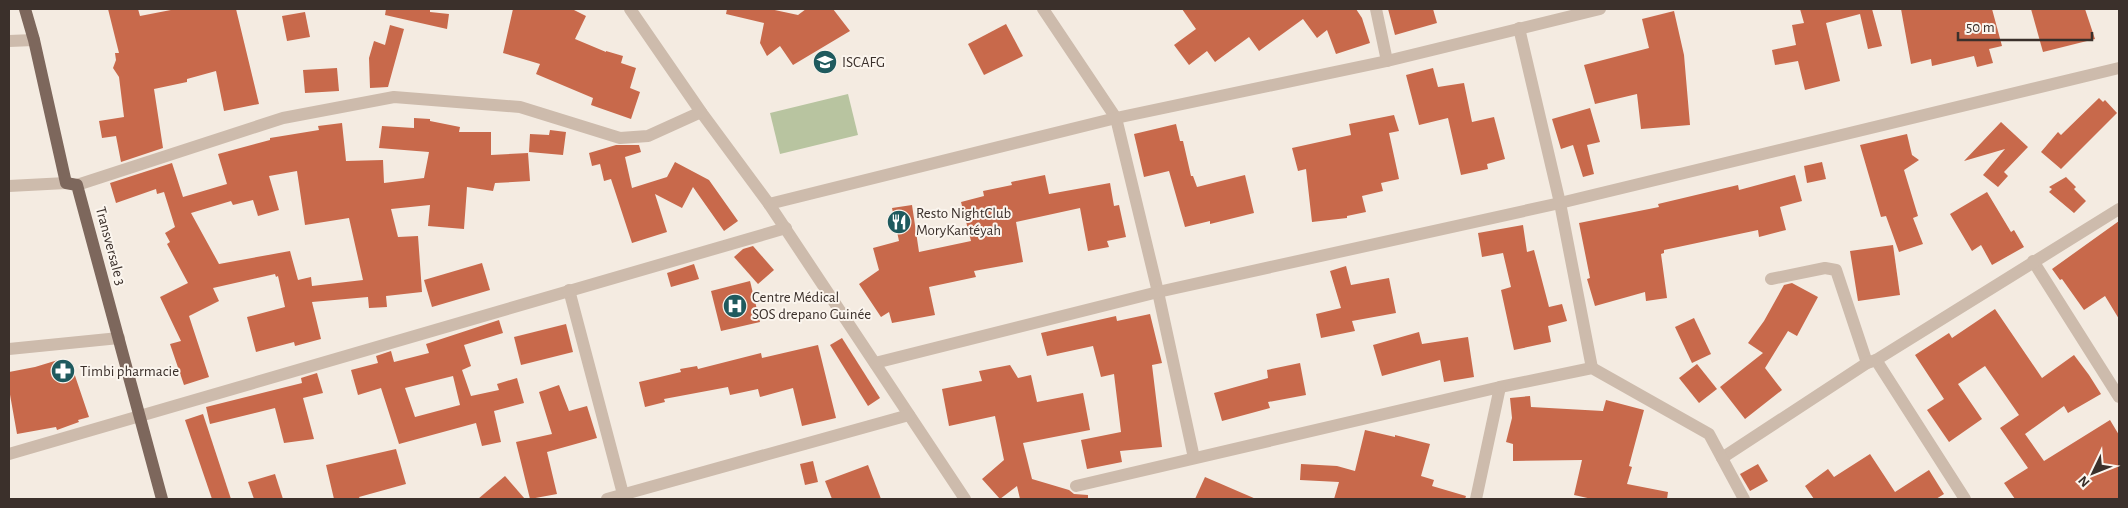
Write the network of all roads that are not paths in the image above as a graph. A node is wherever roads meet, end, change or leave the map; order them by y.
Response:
1 (25, 9) edge
2 (630, 9) edge
3 (1042, 9) edge
4 (1376, 9) edge
5 (1600, 9) edge
6 (1519, 28) junction
7 (34, 40) junction
8 (9, 41) edge
9 (1387, 61) junction
10 (2119, 68) edge
11 (701, 112) junction
12 (1116, 118) junction
13 (71, 184) junction
14 (9, 186) edge
15 (1560, 203) junction
16 (769, 204) junction
17 (2119, 209) edge
18 (786, 228) junction
19 (2033, 261) junction
20 (1771, 279) dead end
21 (568, 290) junction
22 (1158, 292) junction
23 (119, 338) junction
24 (9, 349) edge
25 (1871, 361) junction
26 (875, 363) junction
27 (1592, 368) junction
28 (1500, 387) junction
29 (2119, 397) edge
30 (909, 415) junction
31 (138, 417) junction
32 (9, 454) edge
33 (1194, 458) junction
34 (1722, 458) junction
35 (1076, 486) dead end
36 (623, 494) junction
37 (162, 499) edge
38 (607, 499) edge
39 (965, 499) edge
40 (1476, 499) edge
41 (1744, 499) edge
42 (1964, 499) edge

1 - 7 main road, Transversale 3
2 - 11 street
3 - 12 street
4 - 9 street
5 - 6 street
6 - 9 street
6 - 15 street
7 - 8 street
7 - 13 main road, Transversale 3
9 - 12 street
10 - 15 street
11 - 13 street
11 - 16 street
12 - 16 street
12 - 22 street
13 - 14 street
13 - 23 main road, Transversale 3
15 - 22 street
15 - 27 street
16 - 18 street
17 - 19 street
18 - 21 street
18 - 26 street
19 - 25 street
19 - 29 street
20 - 25 street
21 - 31 street
21 - 36 street
22 - 26 street
22 - 33 street
23 - 24 street
23 - 31 main road, Transversale 3
25 - 34 street
25 - 42 street
26 - 30 street
27 - 28 street
27 - 34 street
28 - 33 street
28 - 40 street
30 - 36 street
30 - 39 street
31 - 32 street
31 - 37 main road, Transversale 3
33 - 35 street
34 - 41 street
36 - 38 street

